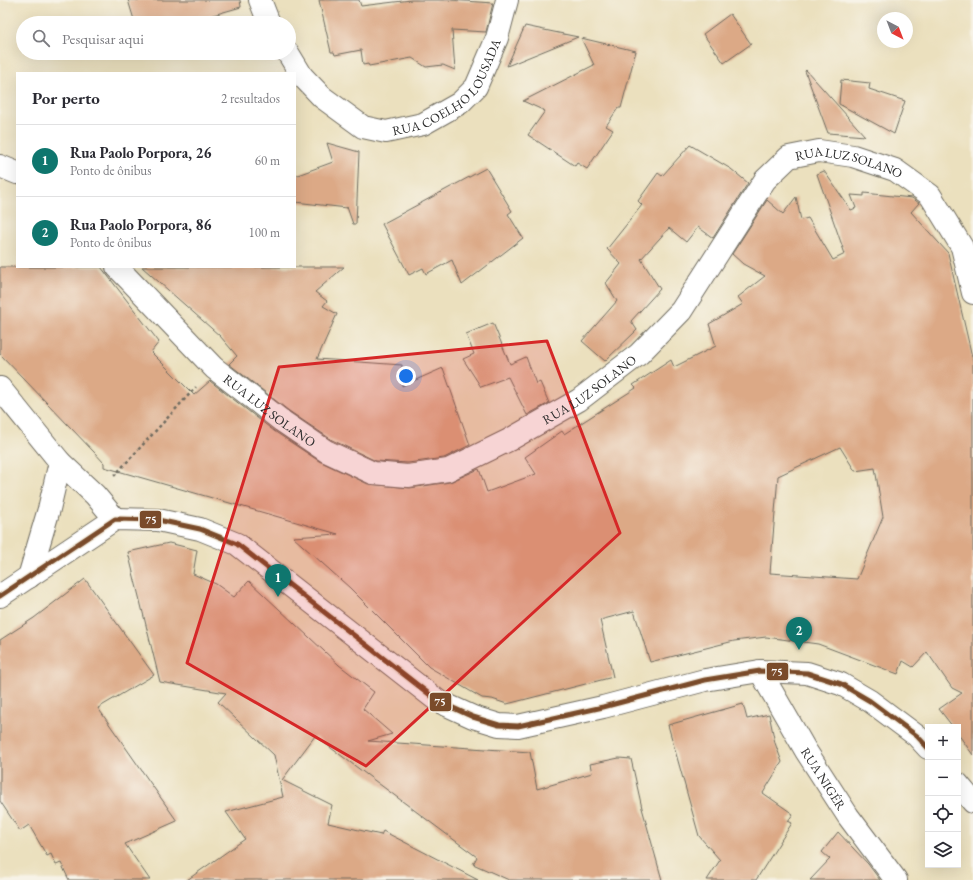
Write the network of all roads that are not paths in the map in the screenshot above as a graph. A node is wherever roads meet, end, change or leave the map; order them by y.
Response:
1 (260, 0) edge
2 (507, 0) edge
3 (266, 16) edge
4 (292, 60) edge
5 (0, 166) edge
6 (16, 174) edge
7 (118, 268) edge
8 (973, 293) edge
9 (0, 388) edge
10 (60, 462) junction
11 (115, 519) junction
12 (29, 577) junction
13 (0, 596) edge
14 (760, 671) junction
15 (925, 745) edge
16 (961, 788) edge
17 (973, 802) edge
18 (896, 880) edge

1 - 3 street
2 - 4 street, RUA COELHO LOUSADA
5 - 6 street
7 - 8 street, RUA LUZ SOLANO
9 - 10 street
10 - 11 street
10 - 12 street
11 - 12 street
11 - 14 street
12 - 13 street
14 - 15 street
14 - 18 street, RUA NIGÉR
16 - 17 street

